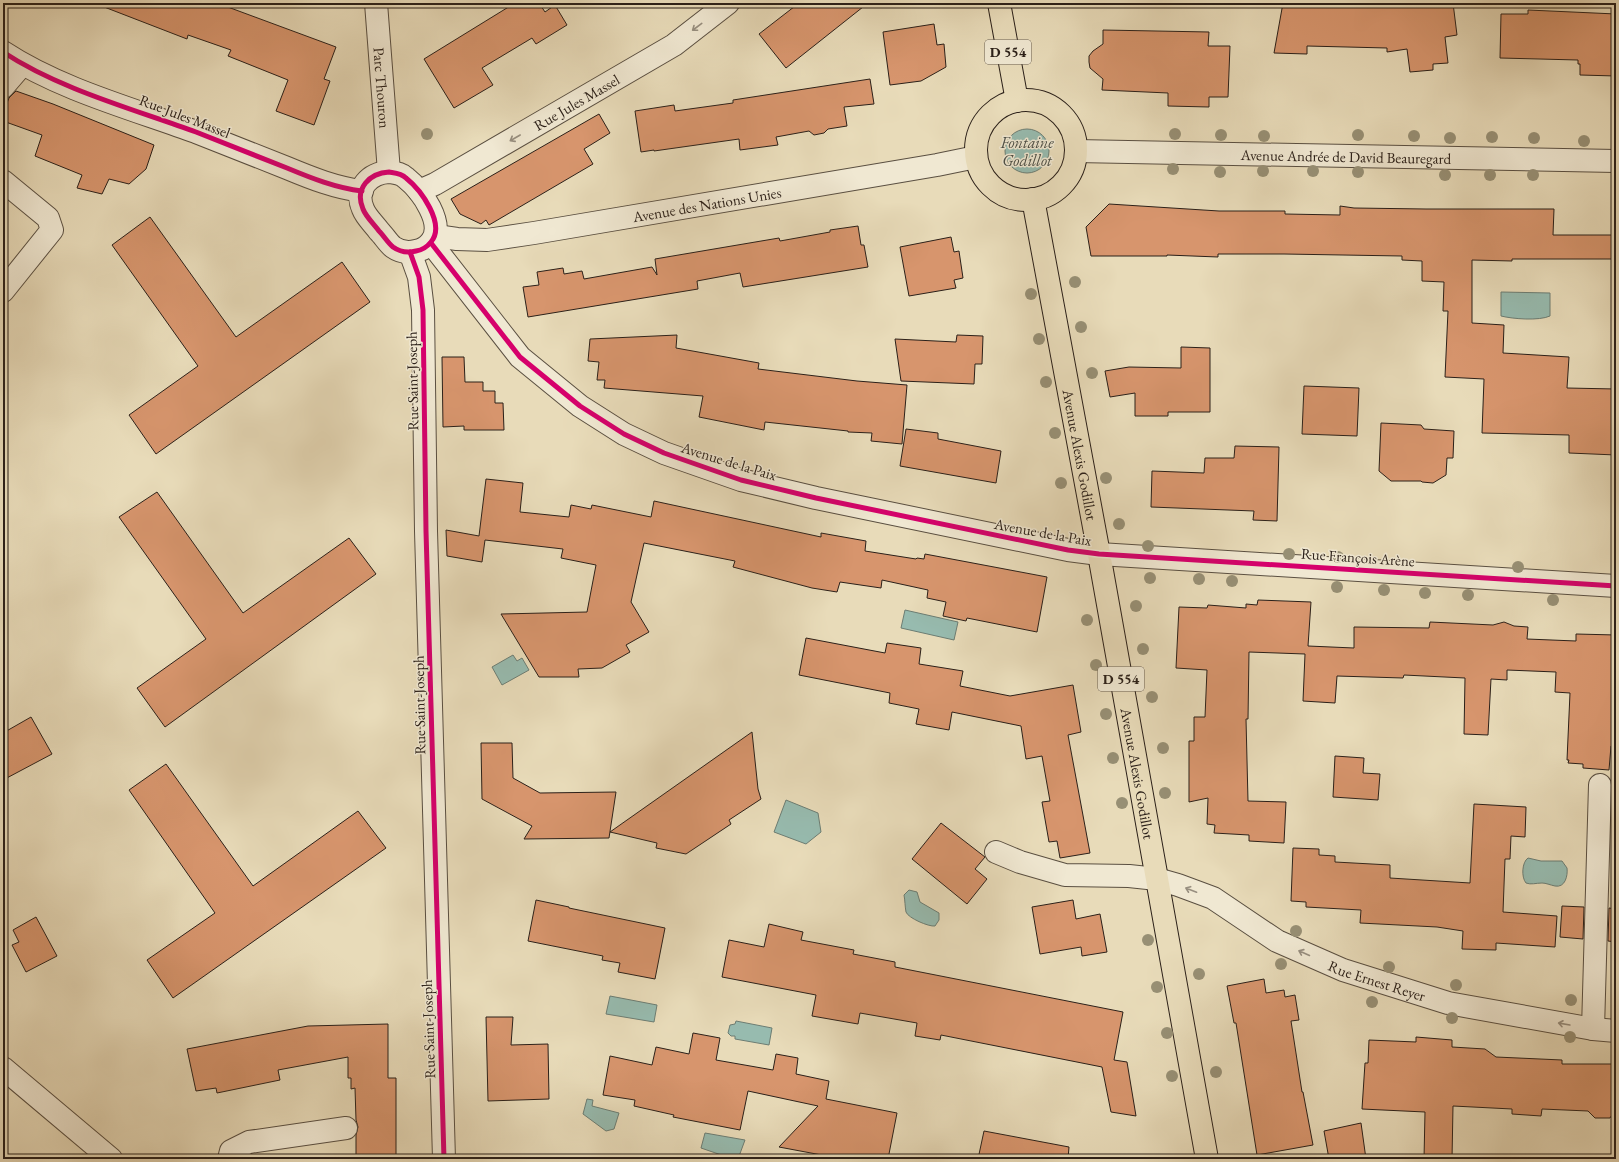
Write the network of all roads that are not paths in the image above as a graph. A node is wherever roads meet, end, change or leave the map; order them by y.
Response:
1 (376, 3) edge
2 (728, 3) edge
3 (999, 3) edge
4 (3, 52) edge
5 (22, 65) junction
6 (3, 87) edge
7 (1017, 101) junction
8 (1076, 151) junction
9 (976, 157) junction
10 (1616, 161) edge
11 (389, 172) junction
12 (3, 181) edge
13 (362, 191) junction
14 (419, 191) junction
15 (1033, 199) junction
16 (433, 240) junction
17 (410, 252) junction
18 (3, 291) edge
19 (1099, 554) junction
20 (1616, 586) edge
21 (1600, 785) dead end
22 (996, 852) dead end
23 (1157, 879) junction
24 (1593, 1029) junction
25 (1616, 1031) edge
26 (3, 1068) edge
27 (346, 1128) dead end
28 (111, 1159) edge
29 (228, 1159) edge
30 (444, 1159) edge
31 (1207, 1159) edge

1 - 11 street, Parc Thouron
2 -> 14 street, Rue Jules Massel
3 - 7 main road, D 554
4 - 5 street, Rue Jules Massel
5 - 6 street
5 - 13 street, Rue Jules Massel
7 - 8 main road
7 - 9 main road
8 - 10 street, Avenue Andrée de David Beauregard
8 - 15 main road
9 - 15 main road
9 - 16 street, Avenue des Nations Unies
11 - 13 street
11 - 14 street
12 - 18 street
13 - 17 street
14 - 16 street
15 - 19 main road, Avenue Alexis Godillot / D 554
16 - 17 street
16 - 19 street, Avenue de la Paix
17 - 30 street, Rue Saint-Joseph
19 - 20 street, Rue François Arène
19 - 23 main road, Avenue Alexis Godillot / D 554
21 - 24 street
22 - 23 street, Rue Ernest Reyer
24 -> 23 street, Rue Ernest Reyer
23 - 31 main road, Avenue Alexis Godillot / D 554
24 - 25 street, Rue Ernest Reyer
26 - 28 street
27 - 29 street

